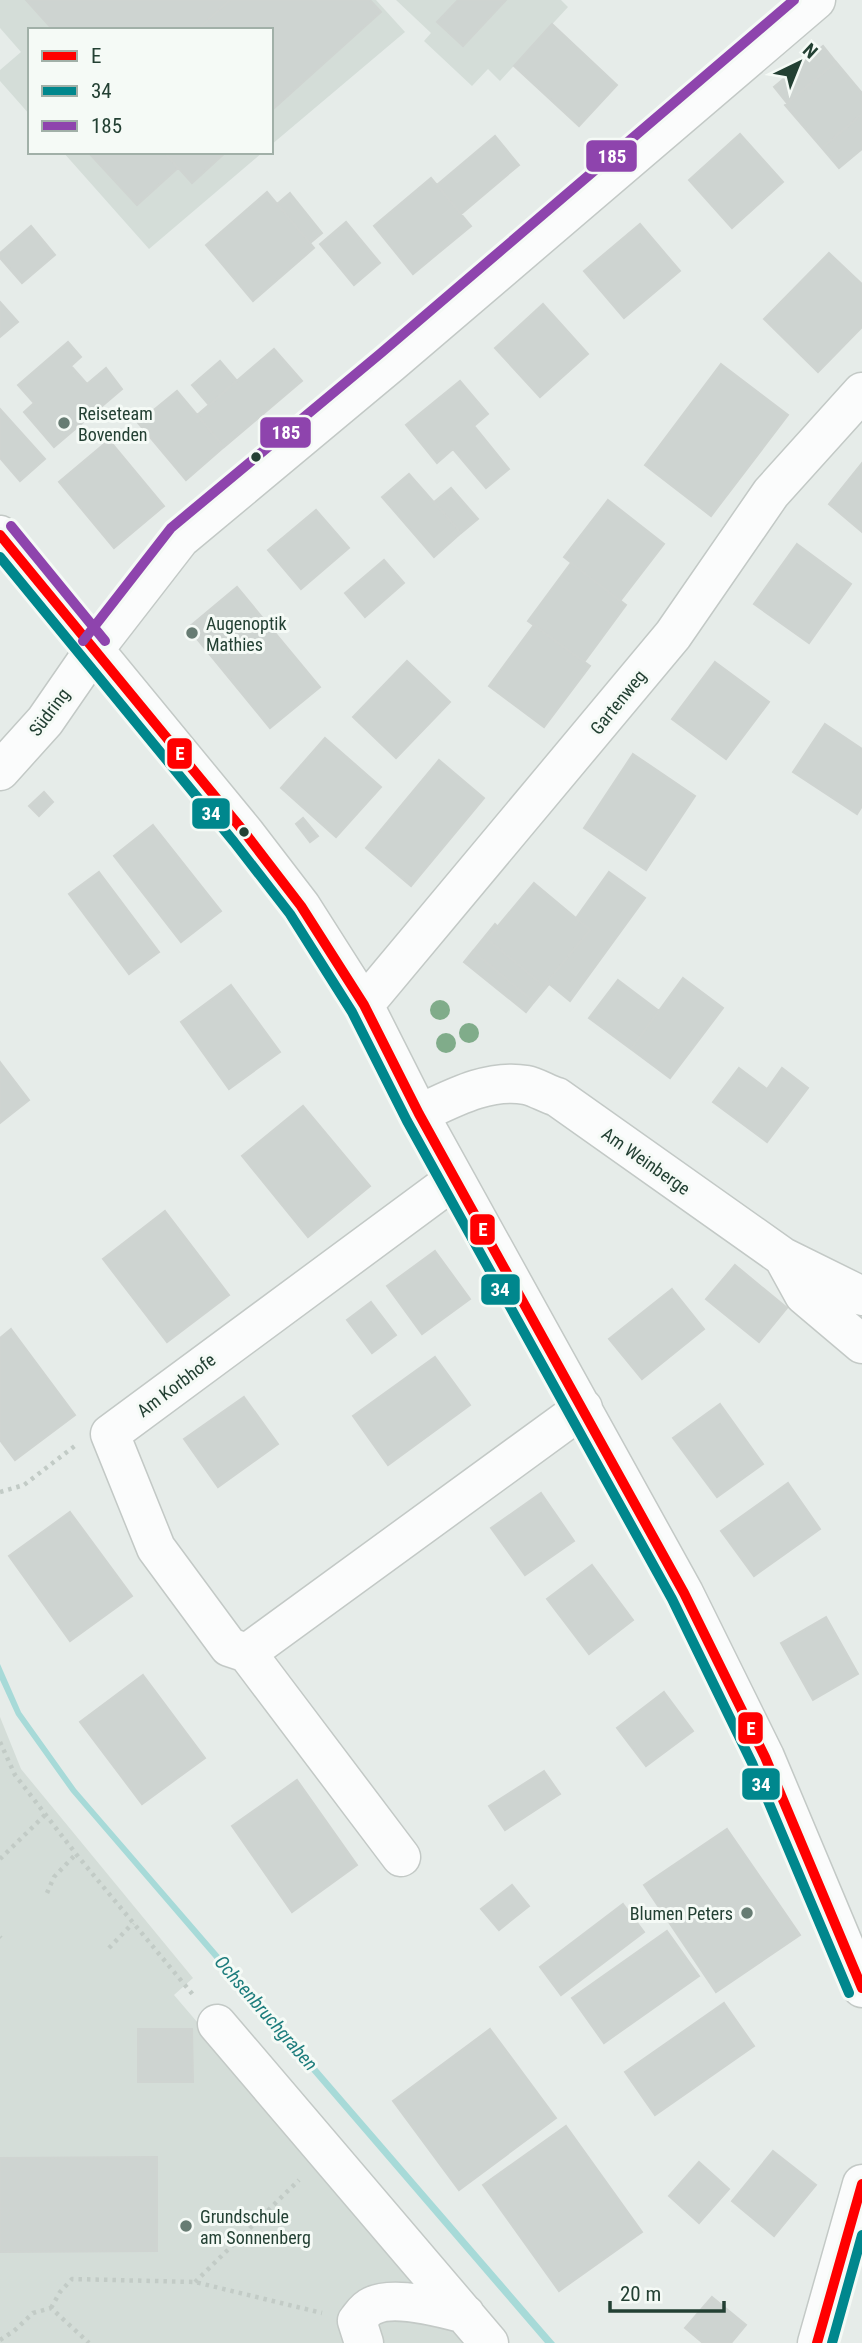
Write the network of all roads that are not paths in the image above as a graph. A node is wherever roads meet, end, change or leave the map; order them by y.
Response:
1 (816, 0) edge
2 (862, 392) edge
3 (0, 535) edge
4 (94, 650) junction
5 (0, 771) edge
6 (364, 1005) junction
7 (419, 1114) junction
8 (455, 1179) junction
9 (783, 1257) junction
10 (862, 1296) edge
11 (862, 1344) edge
12 (583, 1408) junction
13 (247, 1653) junction
14 (401, 1857) dead end
15 (862, 1988) edge
16 (217, 2024) road end
17 (862, 2184) edge
18 (465, 2314) junction
19 (361, 2332) edge
20 (489, 2343) edge
21 (817, 2343) edge

1 - 4 street, Südring
2 - 6 street, Gartenweg
3 - 4 street
4 - 5 street, Südring
4 - 6 street
6 - 7 street
7 - 8 street
7 - 9 street, Am Weinberge
8 - 12 street
8 - 13 street, Am Korbhofe
9 - 10 street, Am Weinberge
9 - 11 street
12 - 13 street
12 - 15 street
13 - 14 street
16 - 18 street
17 - 21 street
18 - 19 street
18 - 20 street

